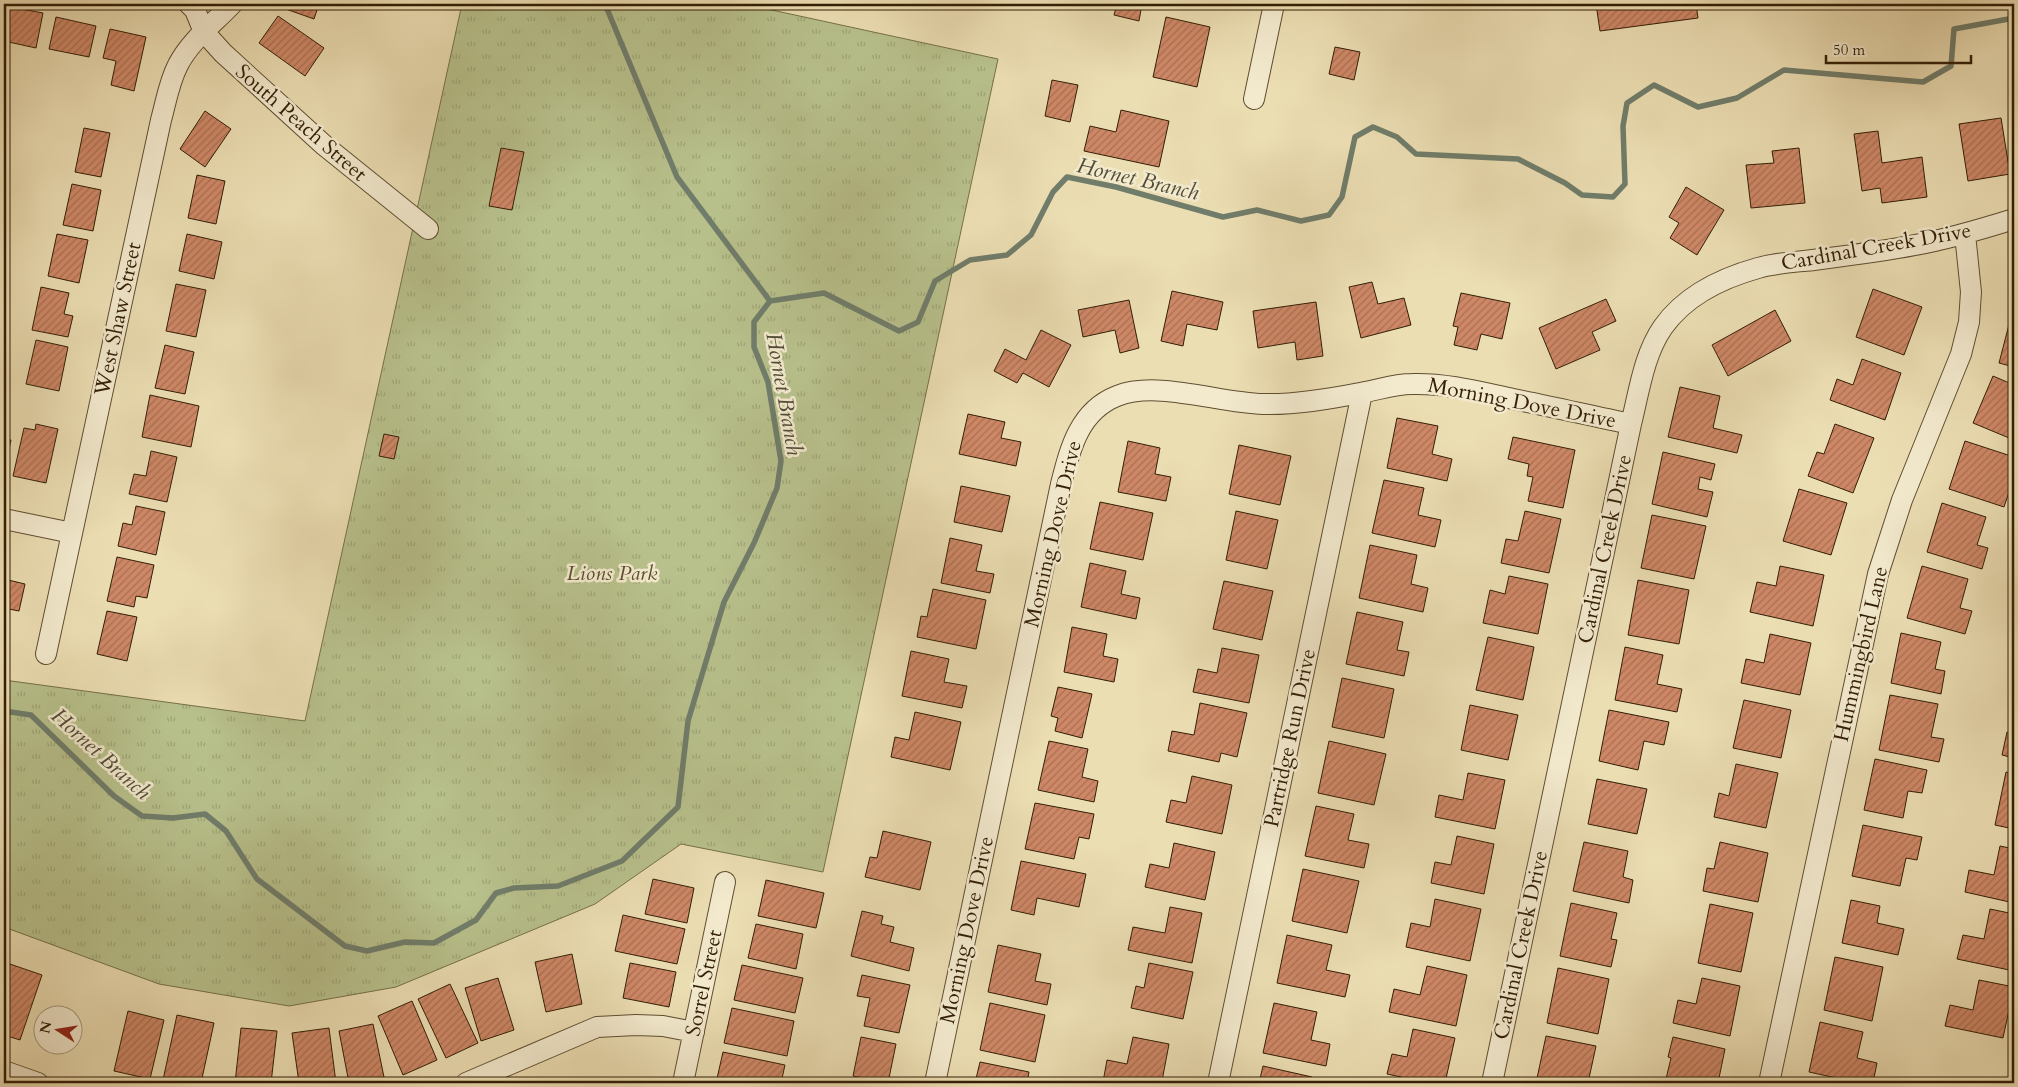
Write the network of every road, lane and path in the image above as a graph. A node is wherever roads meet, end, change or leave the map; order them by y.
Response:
1 (189, 4) edge
2 (232, 4) edge
3 (1274, 4) edge
4 (204, 32) junction
5 (1254, 99) dead end
6 (2014, 219) edge
7 (428, 229) dead end
8 (1965, 234) junction
9 (1362, 393) junction
10 (1632, 424) junction
11 (4, 519) edge
12 (72, 533) junction
13 (46, 654) dead end
14 (725, 882) dead end
15 (694, 1032) junction
16 (4, 1071) edge
17 (38, 1083) edge
18 (466, 1083) edge
19 (683, 1083) edge
20 (935, 1083) edge
21 (1218, 1083) edge
22 (1492, 1083) edge
23 (1769, 1083) edge

1 - 4 street, South Peach Street
2 - 4 street, West Shaw Street
3 - 5 street
4 - 7 street, South Peach Street
4 - 12 street, West Shaw Street
6 - 8 street, Cardinal Creek Drive
8 - 10 street, Cardinal Creek Drive
8 - 23 street, Hummingbird Lane
9 - 10 street, Morning Dove Drive
9 - 20 street, Morning Dove Drive
9 - 21 street, Partridge Run Drive
10 - 22 street, Cardinal Creek Drive
11 - 12 street
12 - 13 street, West Shaw Street
14 - 15 street, Sorrel Street
15 - 18 street
15 - 19 street, Sorrel Street
16 - 17 street

